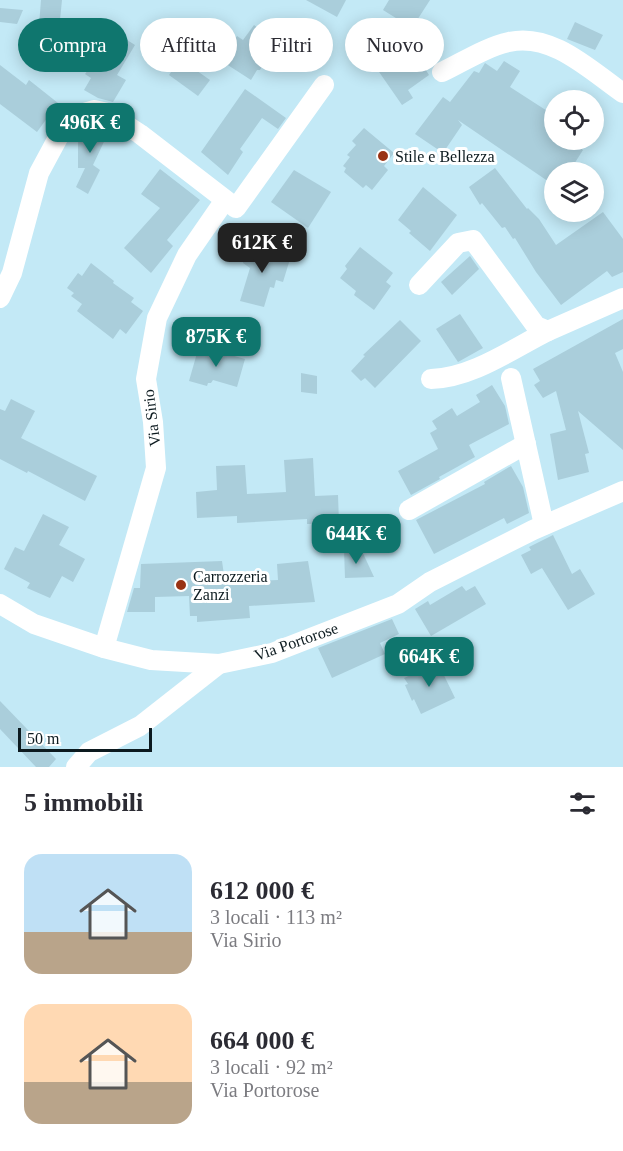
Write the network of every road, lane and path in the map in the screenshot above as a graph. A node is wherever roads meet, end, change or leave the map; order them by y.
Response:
1 (444, 71) edge
2 (324, 85) dead end
3 (623, 93) edge
4 (225, 200) junction
5 (419, 285) dead end
6 (0, 298) edge
7 (623, 298) edge
8 (548, 331) junction
9 (512, 378) dead end
10 (431, 379) dead end
11 (526, 444) junction
12 (623, 491) edge
13 (409, 510) dead end
14 (543, 525) junction
15 (0, 604) edge
16 (104, 648) junction
17 (219, 664) junction
18 (76, 767) edge

1 - 3 street
2 - 4 street
4 - 6 street
4 - 16 street, Via Sirio
5 - 8 street
7 - 8 street
8 - 10 street
9 - 11 street
11 - 13 street
11 - 14 street
12 - 14 street, Via Portorose
14 - 17 street, Via Portorose
15 - 16 street, Via Portorose
16 - 17 street, Via Portorose
17 - 18 street

